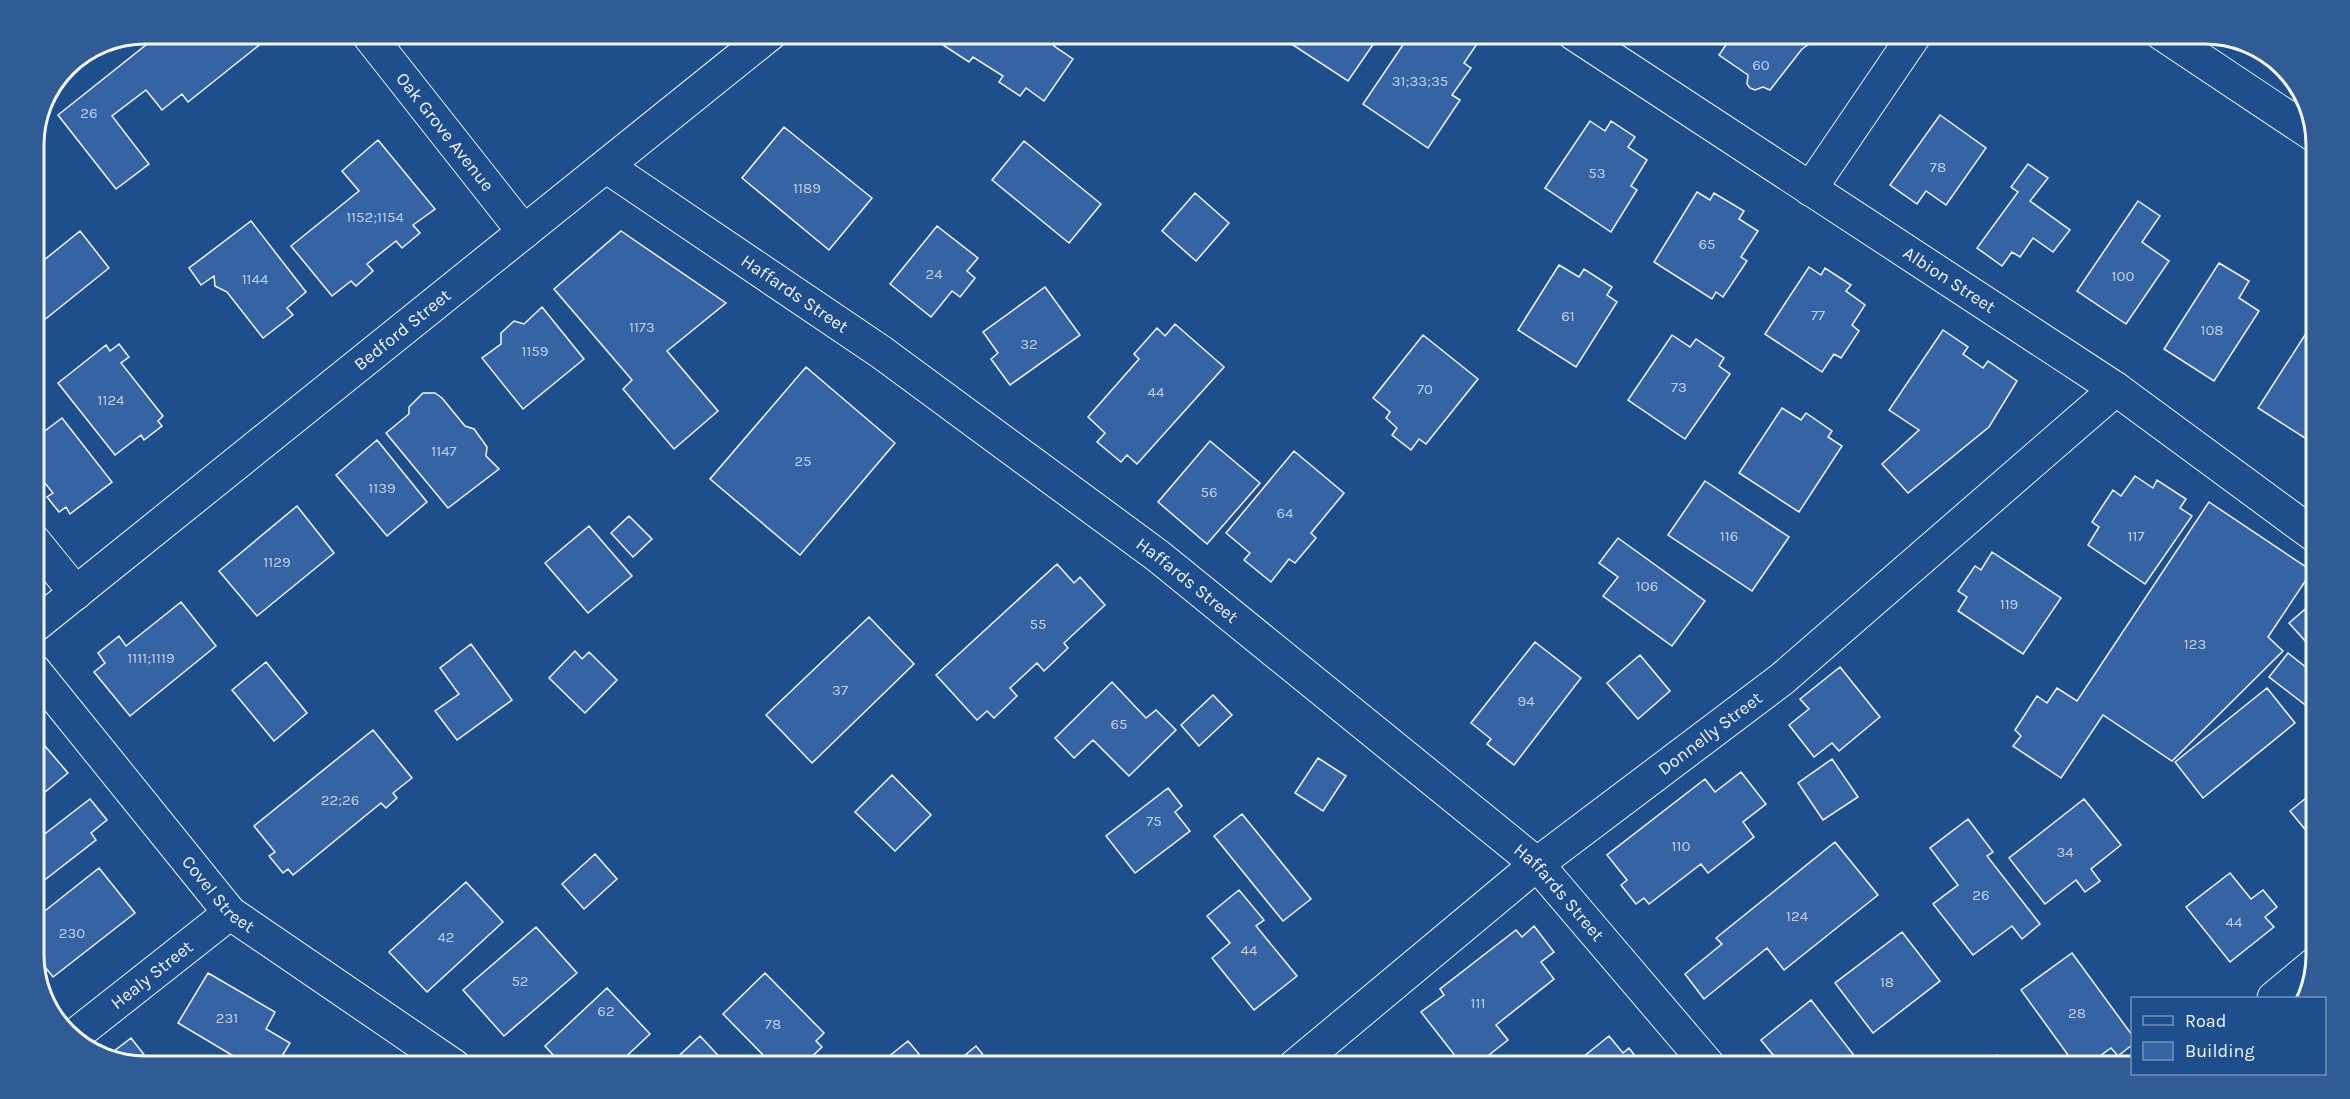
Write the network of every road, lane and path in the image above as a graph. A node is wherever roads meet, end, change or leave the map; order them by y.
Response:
1 (376, 44) edge
2 (757, 44) edge
3 (1590, 44) edge
4 (1909, 44) edge
5 (2178, 44) edge
6 (2305, 129) edge
7 (606, 166) junction
8 (1810, 189) junction
9 (524, 232) junction
10 (2116, 389) junction
11 (2306, 529) edge
12 (44, 553) edge
13 (76, 592) junction
14 (44, 618) edge
15 (44, 683) edge
16 (1537, 864) junction
17 (230, 913) junction
18 (2305, 972) edge
19 (2276, 997) edge
20 (79, 1032) edge
21 (439, 1056) edge
22 (1307, 1056) edge
23 (1700, 1056) edge

1 - 9 street, Oak Grove Avenue
2 - 7 street, Bedford Street
3 - 8 street, Albion Street
4 - 8 street
5 - 6 street
7 - 9 street, Bedford Street
7 - 16 street, Haffards Street
8 - 10 street, Albion Street
9 - 13 street, Bedford Street
10 - 11 street, Albion Street
10 - 16 street, Donnelly Street
12 - 13 street
13 - 14 street, Bedford Street
15 - 17 street, Covel Street
16 - 22 street, Donnelly Street
16 - 23 street, Haffards Street
17 - 20 street, Healy Street
17 - 21 street, Covel Street
18 - 19 street

